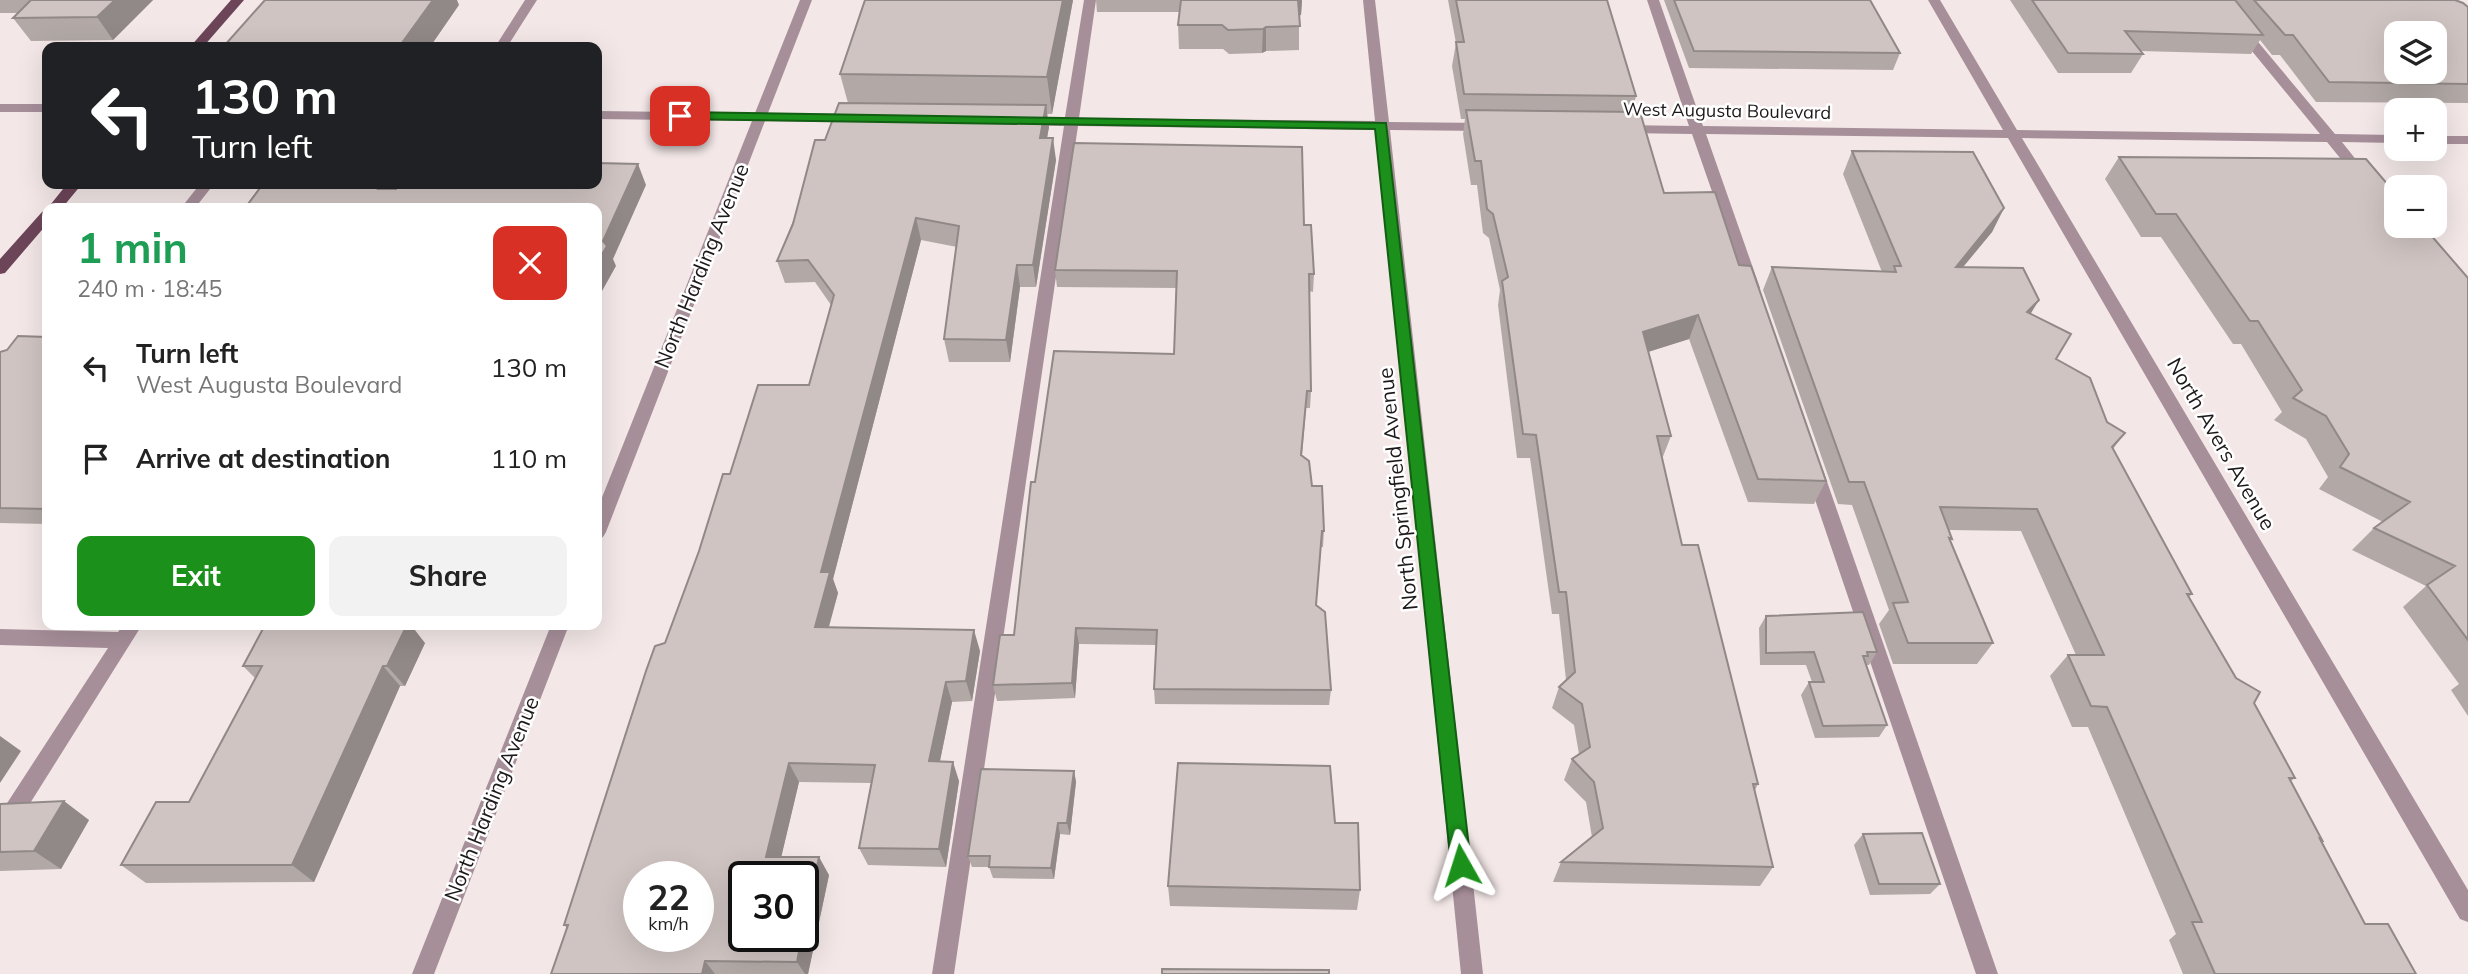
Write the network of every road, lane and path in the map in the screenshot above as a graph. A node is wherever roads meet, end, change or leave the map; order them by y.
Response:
1 (238, 0) edge
2 (531, 0) edge
3 (806, 0) edge
4 (1090, 0) edge
5 (1369, 0) edge
6 (1653, 0) edge
7 (1934, 0) edge
8 (2216, 0) edge
9 (200, 42) edge
10 (504, 42) edge
11 (0, 108) edge
12 (42, 108) edge
13 (602, 115) edge
14 (760, 117) junction
15 (868, 119) edge
16 (1004, 120) edge
17 (1072, 121) junction
18 (1381, 126) junction
19 (1504, 127) edge
20 (1601, 128) edge
21 (1698, 130) junction
22 (2013, 134) junction
23 (2331, 138) junction
24 (2384, 139) edge
25 (2447, 140) edge
26 (2468, 140) edge
27 (71, 189) edge
28 (203, 189) edge
29 (2373, 189) edge
30 (58, 203) edge
31 (192, 203) edge
32 (42, 221) edge
33 (0, 269) edge
34 (1758, 305) edge
35 (1807, 449) edge
36 (602, 519) edge
37 (558, 630) edge
38 (128, 632) edge
39 (0, 637) edge
40 (0, 834) edge
41 (2468, 911) edge
42 (423, 974) edge
43 (943, 974) edge
44 (1472, 974) edge
45 (1987, 974) edge

1 - 9 main road
2 - 10 street
3 - 14 street, North Harding Avenue
4 - 17 street
5 - 18 street, North Springfield Avenue
6 - 21 street
7 - 22 street, North Avers Avenue
8 - 23 street
11 - 12 street
13 - 14 street
14 - 15 street
14 - 36 street, North Harding Avenue
16 - 17 street
17 - 18 street
17 - 43 street
18 - 19 street
18 - 44 street, North Springfield Avenue
20 - 21 street, West Augusta Boulevard
21 - 22 street, West Augusta Boulevard
21 - 34 street
22 - 23 street, West Augusta Boulevard
22 - 41 street, North Avers Avenue
23 - 24 street, West Augusta Boulevard
23 - 29 street
25 - 26 street
27 - 30 main road
28 - 31 street
32 - 33 main road
35 - 45 street
37 - 42 street, North Harding Avenue
38 - 39 street
38 - 40 street

